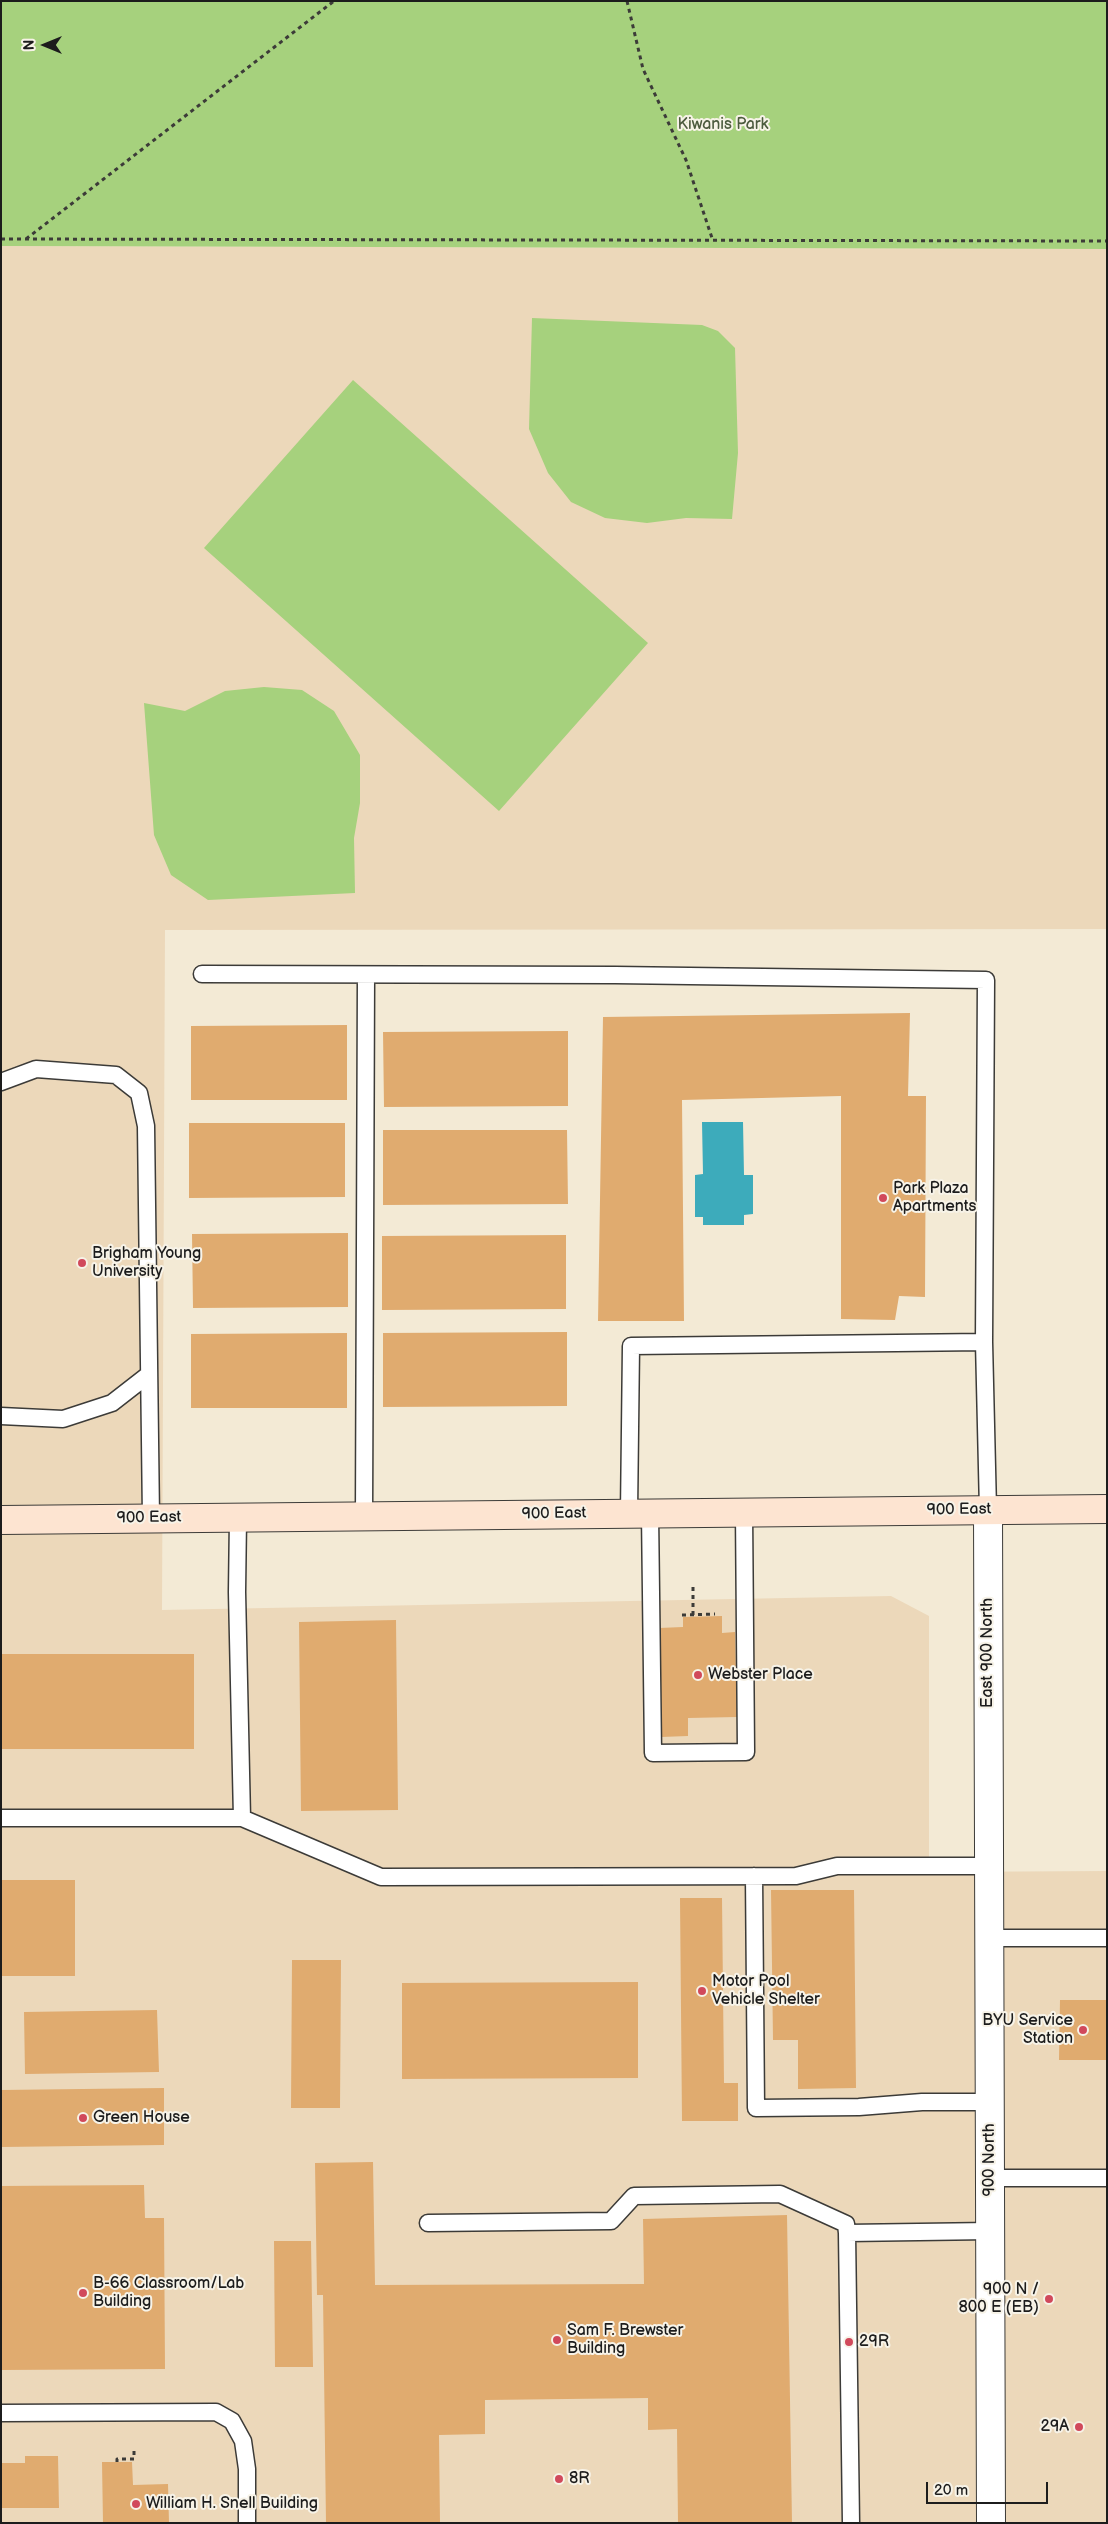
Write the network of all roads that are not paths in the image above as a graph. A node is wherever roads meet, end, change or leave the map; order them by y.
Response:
1 (202, 974) dead end
2 (366, 974) junction
3 (1, 1082) edge
4 (984, 1342) junction
5 (148, 1375) junction
6 (1, 1416) edge
7 (1107, 1509) edge
8 (988, 1510) junction
9 (744, 1512) junction
10 (640, 1513) junction
11 (364, 1516) junction
12 (151, 1518) junction
13 (238, 1518) junction
14 (1, 1520) edge
15 (989, 1797) joint
16 (1, 1818) edge
17 (242, 1818) junction
18 (989, 1866) junction
19 (754, 1876) junction
20 (989, 1938) junction
21 (1107, 1938) edge
22 (989, 2102) junction
23 (990, 2178) junction
24 (1107, 2178) edge
25 (428, 2223) dead end
26 (990, 2231) junction
27 (847, 2233) junction
28 (1, 2413) edge
29 (246, 2523) edge
30 (850, 2523) edge
31 (991, 2523) edge

1 - 2 lane
2 - 4 lane
2 - 11 lane
3 - 5 lane
4 - 8 lane
4 - 10 lane
5 - 6 lane
5 - 12 lane
7 - 8 main road, 900 East
8 - 9 main road, 900 East
8 - 15 street, East 900 North
9 - 10 main road, 900 East
9 - 10 lane
10 - 11 main road, 900 East
11 - 13 main road, 900 East
12 - 13 main road, 900 East
12 - 14 main road, 900 East
13 - 17 lane
15 - 18 street, 900 North
16 - 17 lane
17 - 19 lane
18 - 19 lane
18 - 20 street, 900 North
19 - 22 lane
20 - 21 lane
20 - 22 street, 900 North
22 - 23 street, 900 North
23 - 24 lane
23 - 26 street, 900 North
25 - 27 lane
26 - 27 lane
26 - 31 street, 900 North
27 - 30 lane
28 - 29 lane

